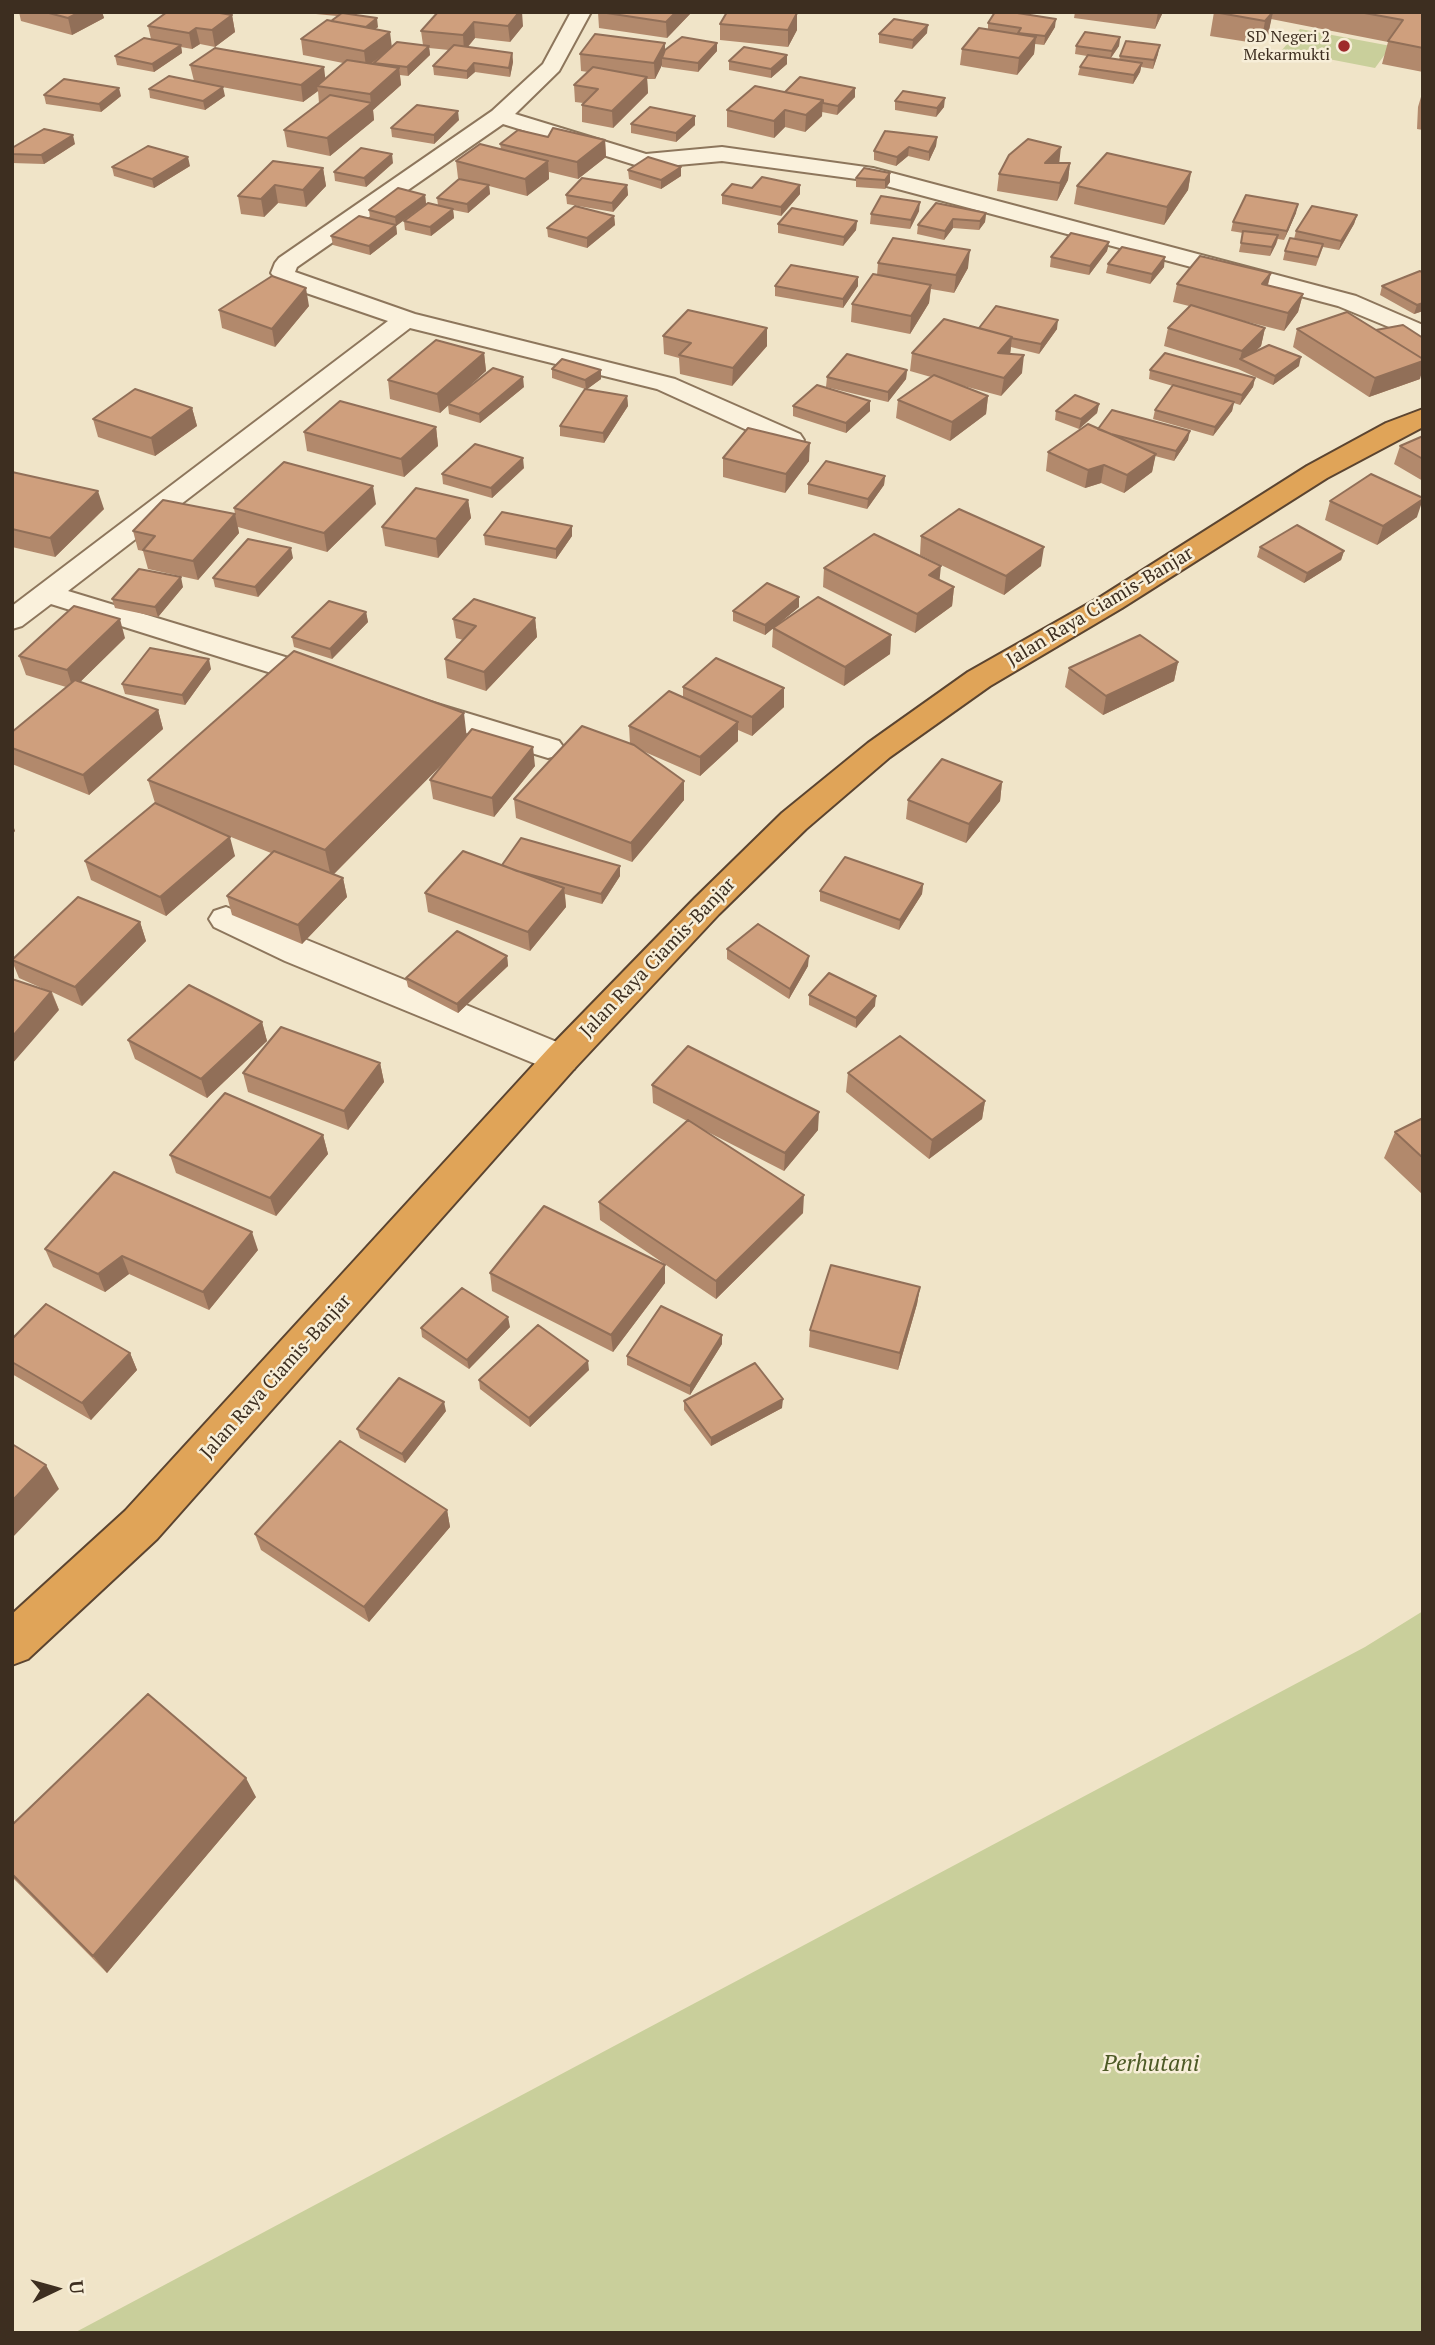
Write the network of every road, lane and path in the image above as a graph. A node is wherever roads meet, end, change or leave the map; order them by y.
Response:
1 (581, 12) edge
2 (500, 116) junction
3 (406, 318) junction
4 (1423, 334) edge
5 (1423, 417) edge
6 (791, 440) edge
7 (48, 593) junction
8 (12, 620) edge
9 (350, 687) edge
10 (390, 699) edge
11 (548, 748) dead end
12 (226, 919) dead end
13 (561, 1059) junction
14 (12, 1644) edge

1 - 2 street
2 - 3 street
2 - 4 street
3 - 6 street
3 - 7 street
5 - 13 highway, Jalan Raya Ciamis-Banjar
7 - 8 street
7 - 9 street
10 - 11 street
12 - 13 street
13 - 14 highway, Jalan Raya Ciamis-Banjar

